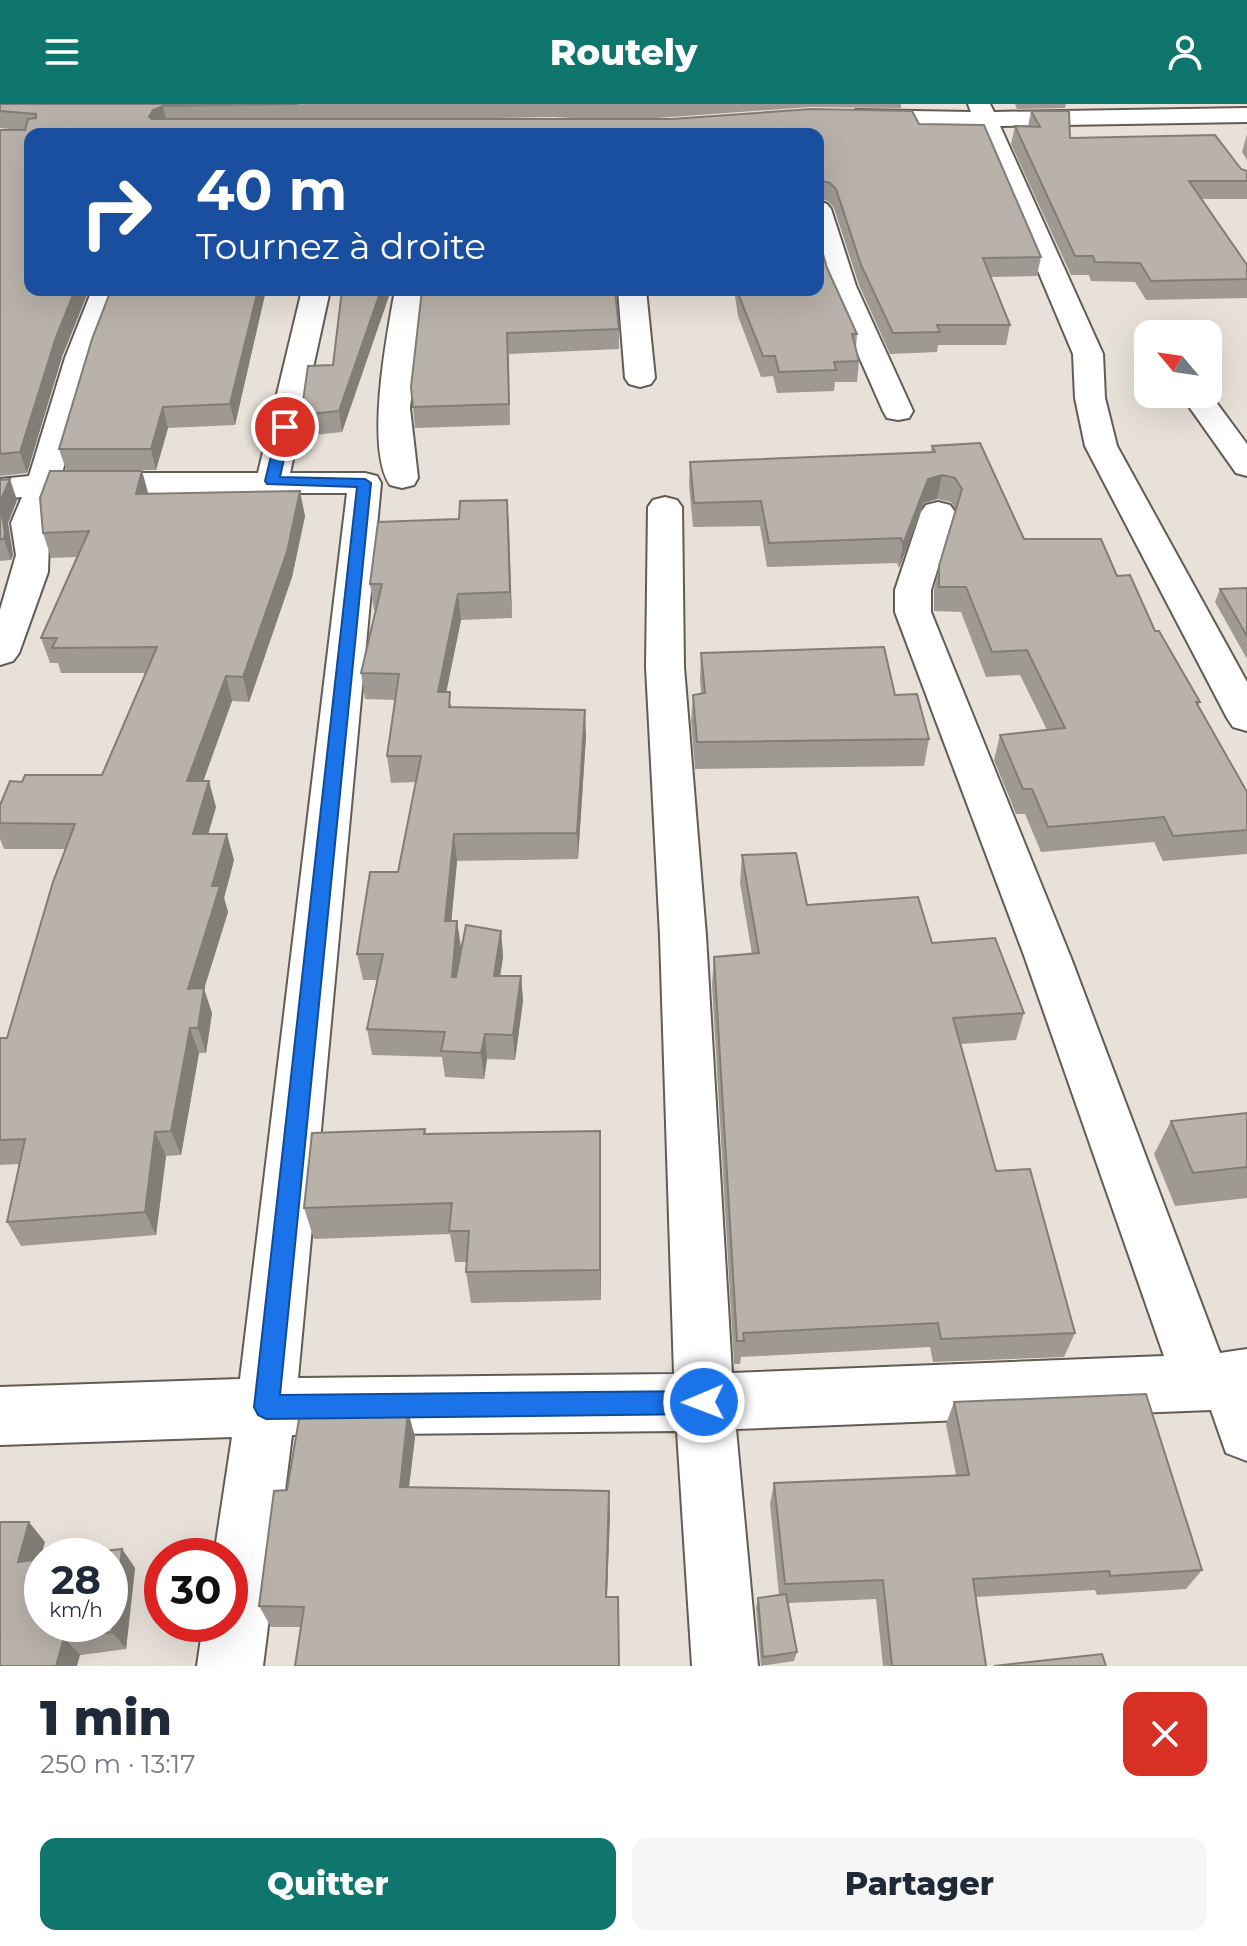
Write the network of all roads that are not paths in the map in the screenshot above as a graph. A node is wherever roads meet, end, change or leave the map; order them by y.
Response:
1 (1192, 110) edge
2 (982, 112) edge
3 (1247, 115) edge
4 (839, 117) edge
5 (1218, 142) edge
6 (824, 228) edge
7 (104, 296) edge
8 (315, 296) edge
9 (408, 296) edge
10 (633, 296) edge
11 (640, 378) dead end
12 (1205, 408) dead end
13 (898, 411) dead end
14 (1247, 466) edge
15 (402, 478) dead end
16 (272, 481) junction
17 (42, 487) junction
18 (0, 489) edge
19 (665, 507) dead end
20 (938, 512) dead end
21 (0, 653) edge
22 (1247, 718) edge
23 (1227, 1379) edge
24 (704, 1402) junction
25 (266, 1407) junction
26 (0, 1416) edge
27 (1247, 1432) edge
28 (230, 1666) edge
29 (725, 1666) edge

1 - 2 street
1 - 3 street
1 - 5 street
2 - 4 street
2 - 22 street
6 - 13 street
7 - 17 street
8 - 16 street
9 - 15 street
10 - 11 street
12 - 14 street
16 - 17 street
16 - 25 street
17 - 18 street
17 - 21 street
19 - 24 street
20 - 23 street
23 - 24 street
23 - 27 street
24 - 25 street
24 - 29 street
25 - 26 street
25 - 28 street

